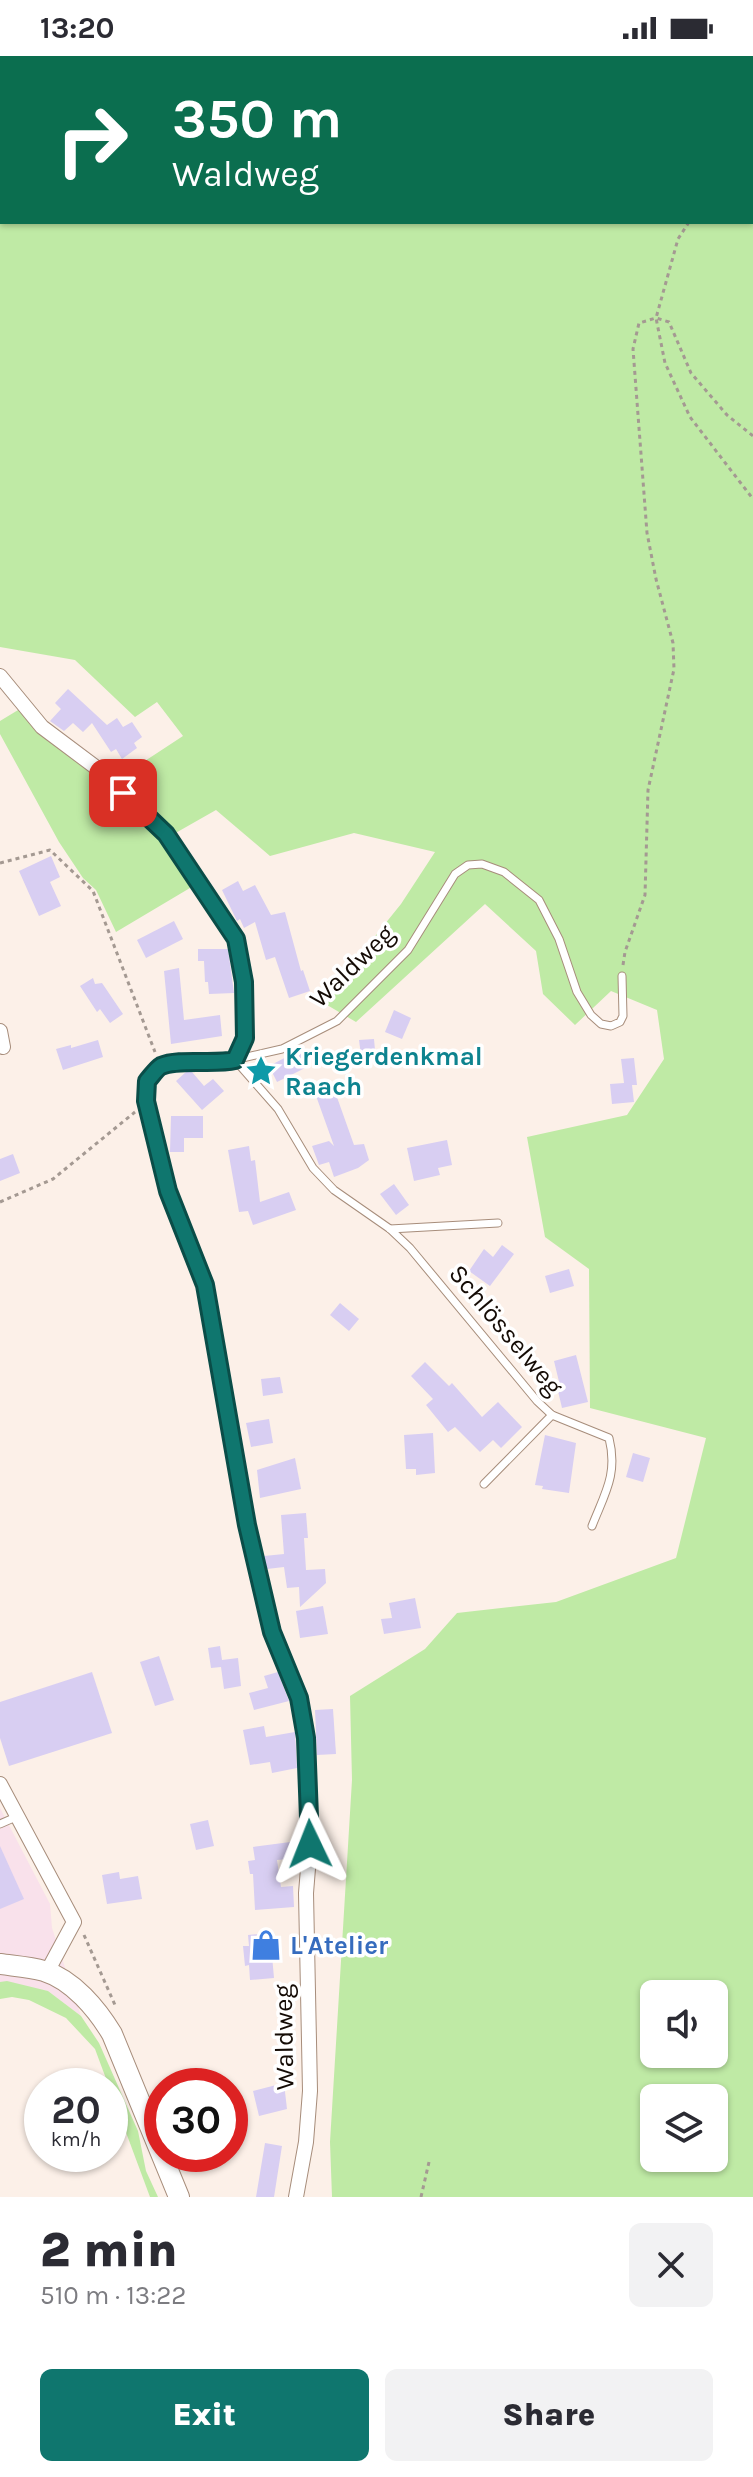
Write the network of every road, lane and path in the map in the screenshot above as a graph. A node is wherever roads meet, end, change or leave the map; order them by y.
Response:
1 (688, 224) edge
2 (656, 318) junction
3 (753, 436) edge
4 (753, 499) edge
5 (0, 676) edge
6 (0, 863) edge
7 (622, 976) joint
8 (0, 1031) edge
9 (3, 1047) dead end
10 (235, 1060) junction
11 (161, 1066) junction
12 (146, 1101) junction
13 (0, 1202) edge
14 (498, 1223) dead end
15 (390, 1229) junction
16 (552, 1415) junction
17 (484, 1484) dead end
18 (592, 1526) dead end
19 (0, 1784) edge
20 (16, 1817) junction
21 (0, 1824) edge
22 (74, 1922) junction
23 (0, 1964) edge
24 (39, 1970) junction
25 (116, 2010) dead end
26 (429, 2162) dead end
27 (179, 2197) edge
28 (296, 2197) edge
29 (421, 2197) edge

1 - 2 path
2 - 3 path
2 - 4 path
2 - 7 path
5 - 10 street
6 - 11 path
7 - 10 lane, Waldweg
8 - 9 street
10 - 11 street, Waldweg
10 - 15 lane, Schlösselweg
11 - 12 street
12 - 13 path
12 - 28 street, Waldweg
14 - 15 lane, Schlösselweg
15 - 16 lane, Schlösselweg
16 - 17 lane
16 - 18 lane, Schlösselweg
19 - 20 street
20 - 21 lane
20 - 22 street
22 - 24 street
22 - 25 path
23 - 24 main road
24 - 27 main road
26 - 29 path

